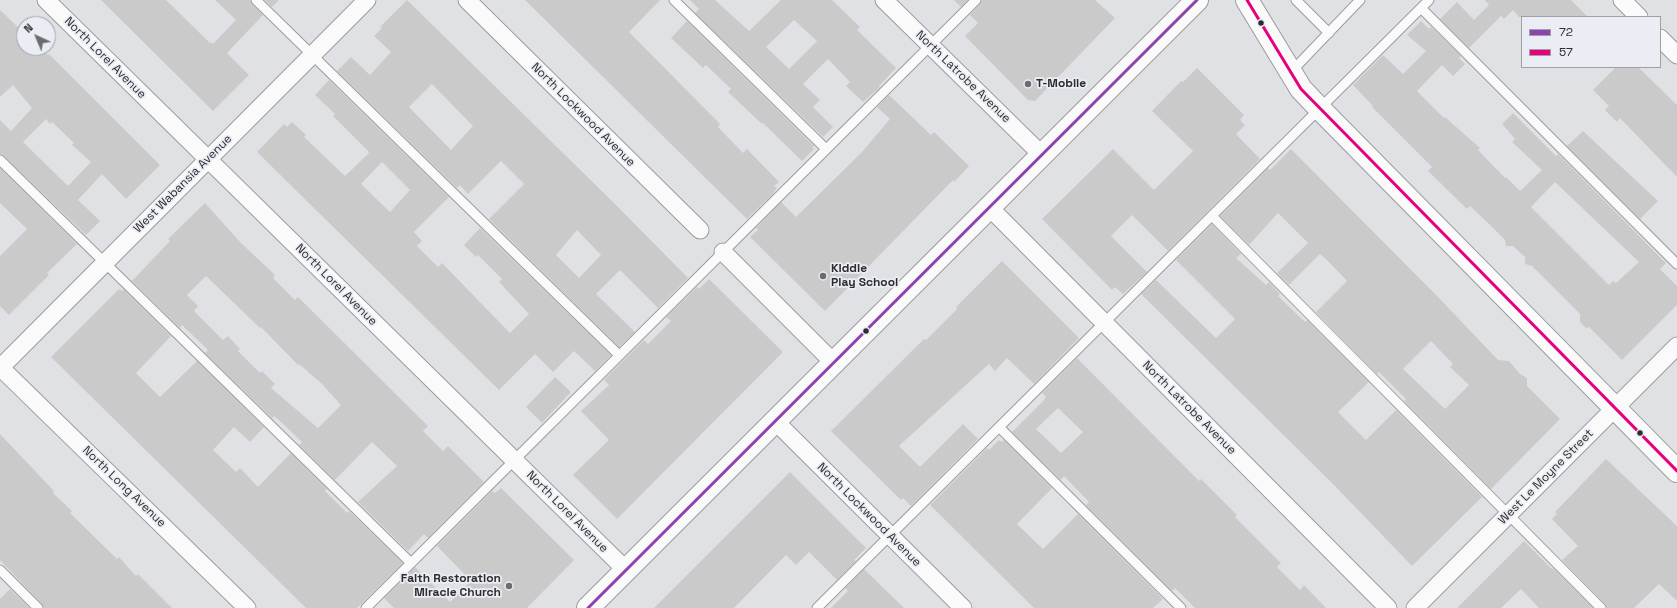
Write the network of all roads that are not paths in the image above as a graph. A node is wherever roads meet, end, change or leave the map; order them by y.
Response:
1 (46, 0) edge
2 (256, 0) edge
3 (367, 0) edge
4 (467, 0) edge
5 (674, 0) edge
6 (884, 0) edge
7 (976, 0) edge
8 (1248, 0) edge
9 (1296, 0) edge
10 (1360, 0) edge
11 (1429, 0) edge
12 (1622, 0) edge
13 (1191, 2) edge
14 (1421, 8) junction
15 (1638, 16) edge
16 (1328, 33) junction
17 (1661, 39) edge
18 (931, 46) junction
19 (312, 55) junction
20 (1677, 55) edge
21 (1291, 72) junction
22 (1320, 109) junction
23 (826, 150) junction
24 (1042, 155) junction
25 (208, 159) junction
26 (0, 160) edge
27 (989, 207) junction
28 (1212, 216) junction
29 (700, 230) dead end
30 (724, 252) junction
31 (104, 263) junction
32 (1677, 264) edge
33 (1104, 323) junction
34 (1677, 346) edge
35 (619, 356) junction
36 (834, 362) junction
37 (0, 367) edge
38 (1615, 408) junction
39 (775, 421) junction
40 (1000, 427) junction
41 (514, 460) junction
42 (1677, 470) edge
43 (1508, 515) junction
44 (890, 536) junction
45 (411, 563) junction
46 (0, 570) edge
47 (626, 570) junction
48 (38, 608) edge
49 (247, 608) edge
50 (366, 608) edge
51 (588, 608) edge
52 (817, 608) edge
53 (963, 608) edge
54 (1181, 608) edge
55 (1388, 608) edge
56 (1415, 608) edge
57 (1601, 608) edge

1 - 25 street, North Lorel Avenue
2 - 19 lane
3 - 19 street, West Wabansia Avenue
4 - 29 street, North Lockwood Avenue
5 - 23 lane
6 - 18 street, North Latrobe Avenue
7 - 18 lane
8 - 21 main road
9 - 16 lane
10 - 16 lane
11 - 14 lane
12 - 15 street
13 - 24 main road
14 - 22 lane
14 - 32 lane
16 - 21 lane
17 - 20 street
18 - 23 lane
18 - 24 street, North Latrobe Avenue
19 - 25 street, West Wabansia Avenue
19 - 35 lane
21 - 22 main road
22 - 28 lane
22 - 38 main road
23 - 30 lane
24 - 27 main road
25 - 31 street, West Wabansia Avenue
25 - 41 street, North Lorel Avenue
26 - 31 lane
27 - 33 street, North Latrobe Avenue
27 - 36 main road
28 - 33 lane
28 - 43 lane
30 - 35 lane
30 - 36 street
31 - 37 street, West Wabansia Avenue
31 - 45 lane
33 - 40 lane
33 - 55 street, North Latrobe Avenue
34 - 38 street, West Le Moyne Street
35 - 41 lane
36 - 39 main road
37 - 49 street, North Long Avenue
38 - 42 main road
38 - 43 street, West Le Moyne Street
39 - 44 street, North Lockwood Avenue
39 - 47 main road
40 - 44 lane
40 - 54 lane
41 - 45 lane
41 - 47 street, North Lorel Avenue
43 - 56 street, West Le Moyne Street
43 - 57 lane
44 - 52 lane
44 - 53 street, North Lockwood Avenue
45 - 50 lane
46 - 48 lane
47 - 51 main road

